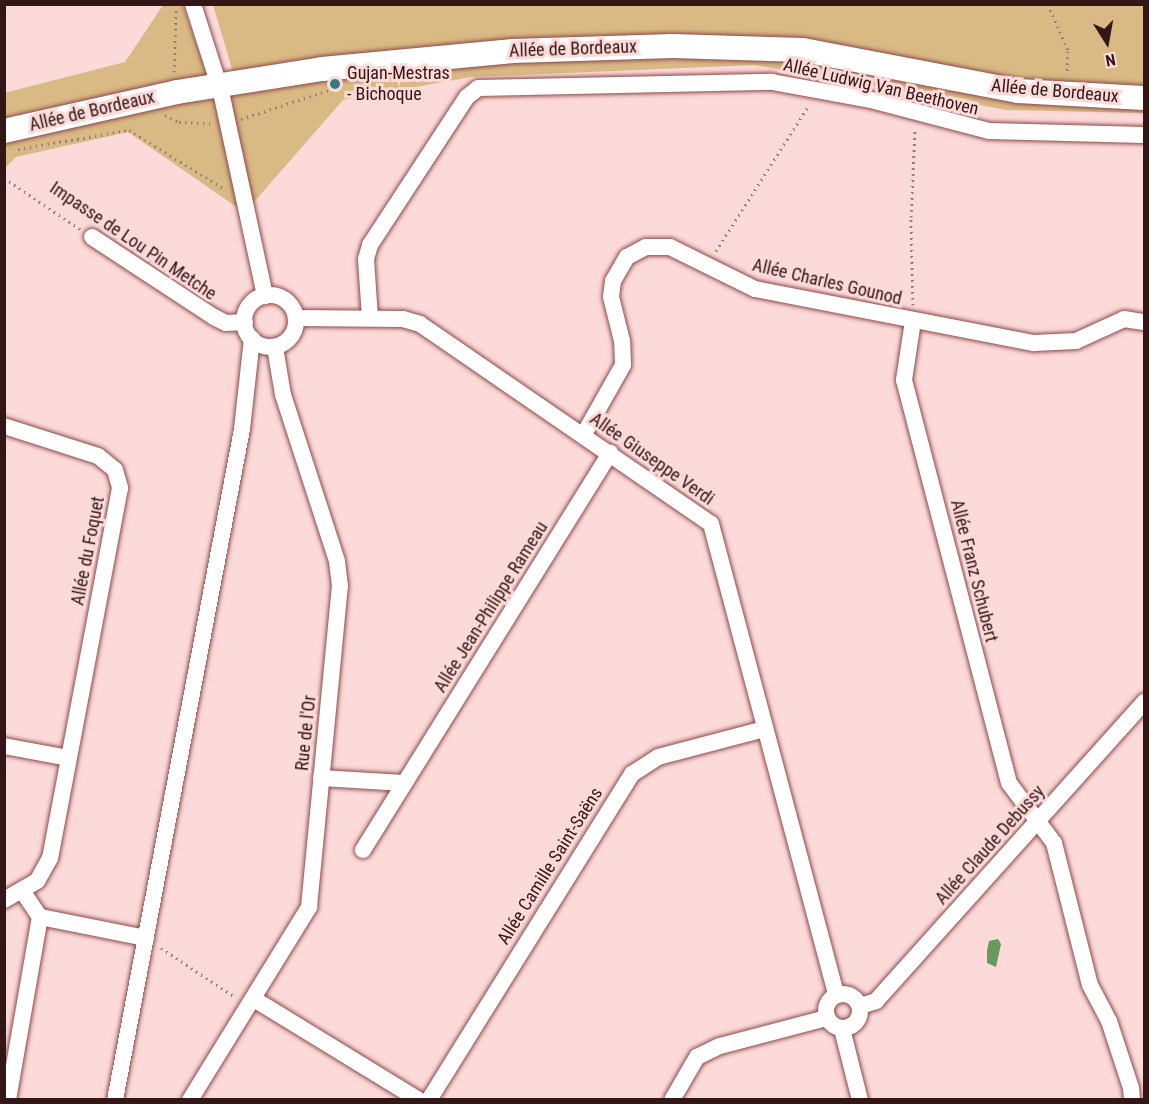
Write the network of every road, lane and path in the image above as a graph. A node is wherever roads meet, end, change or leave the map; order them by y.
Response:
1 (176, 4) edge
2 (193, 4) edge
3 (1048, 4) edge
4 (174, 76) dead end
5 (219, 84) junction
6 (815, 89) junction
7 (1066, 96) junction
8 (1144, 98) edge
9 (916, 112) junction
10 (1144, 135) edge
11 (7, 138) edge
12 (4, 178) edge
13 (245, 201) junction
14 (92, 237) joint
15 (707, 266) junction
16 (265, 296) junction
17 (296, 318) junction
18 (370, 318) junction
19 (913, 321) junction
20 (244, 322) junction
21 (1144, 322) edge
22 (252, 339) junction
23 (275, 346) junction
24 (4, 426) edge
25 (584, 434) junction
26 (610, 453) junction
27 (1144, 702) edge
28 (765, 729) junction
29 (4, 746) edge
30 (68, 758) junction
31 (321, 778) junction
32 (404, 783) junction
33 (1038, 822) junction
34 (363, 850) dead end
35 (23, 892) junction
36 (4, 900) edge
37 (40, 917) junction
38 (146, 938) junction
39 (836, 995) junction
40 (252, 1003) junction
41 (860, 1006) junction
42 (826, 1017) junction
43 (842, 1029) junction
44 (8, 1100) edge
45 (115, 1100) edge
46 (190, 1100) edge
47 (419, 1100) edge
48 (429, 1100) edge
49 (672, 1100) edge
50 (860, 1100) edge
51 (1132, 1100) edge

1 - 4 path
2 - 5 street
3 - 7 path
5 - 7 main road, Allée de Bordeaux
5 - 11 main road, Allée de Bordeaux
5 - 13 street
6 - 9 street, Allée Ludwig Van Beethoven
6 - 15 path
6 - 18 street, Allée Ludwig Van Beethoven
7 - 8 main road, Allée de Bordeaux
9 - 10 street, Allée Ludwig Van Beethoven
9 - 19 path
11 - 13 path
12 - 14 path, Impasse de Lou Pin Metche
13 - 16 street
14 - 20 street, Impasse de Lou Pin Metche
15 - 19 street, Allée Charles Gounod
15 - 25 street, Allée Charles Gounod
16 - 17 street
16 - 20 street
17 - 18 street, Allée Giuseppe Verdi
17 - 23 street
18 - 25 street, Allée Giuseppe Verdi
19 - 21 street, Allée Charles Gounod
19 - 33 street, Allée Franz Schubert
20 - 22 street
22 - 23 street
22 - 38 street
23 - 31 street, Rue de l'Or
24 - 30 street, Allée du Foquet
25 - 26 street, Allée Giuseppe Verdi
26 - 28 street, Allée Giuseppe Verdi
26 - 32 street, Allée Jean-Philippe Rameau
27 - 33 street, Allée Claude Debussy
28 - 39 street, Allée Giuseppe Verdi
28 - 48 street, Allée Camille Saint-Saëns
29 - 30 street
30 - 35 street, Allée du Foquet
31 - 32 street
31 - 40 street, Rue de l'Or
32 - 34 street, Allée Jean-Philippe Rameau
33 - 41 street, Allée Claude Debussy
33 - 51 street, Allée Franz Schubert
35 - 36 street, Allée du Foquet
35 - 37 street
37 - 38 street
37 - 44 street
38 - 40 path
38 - 45 street
39 - 41 street
39 - 42 street
40 - 46 street, Rue de l'Or
40 - 47 street
41 - 43 street
42 - 43 street
42 - 49 street
43 - 50 street

